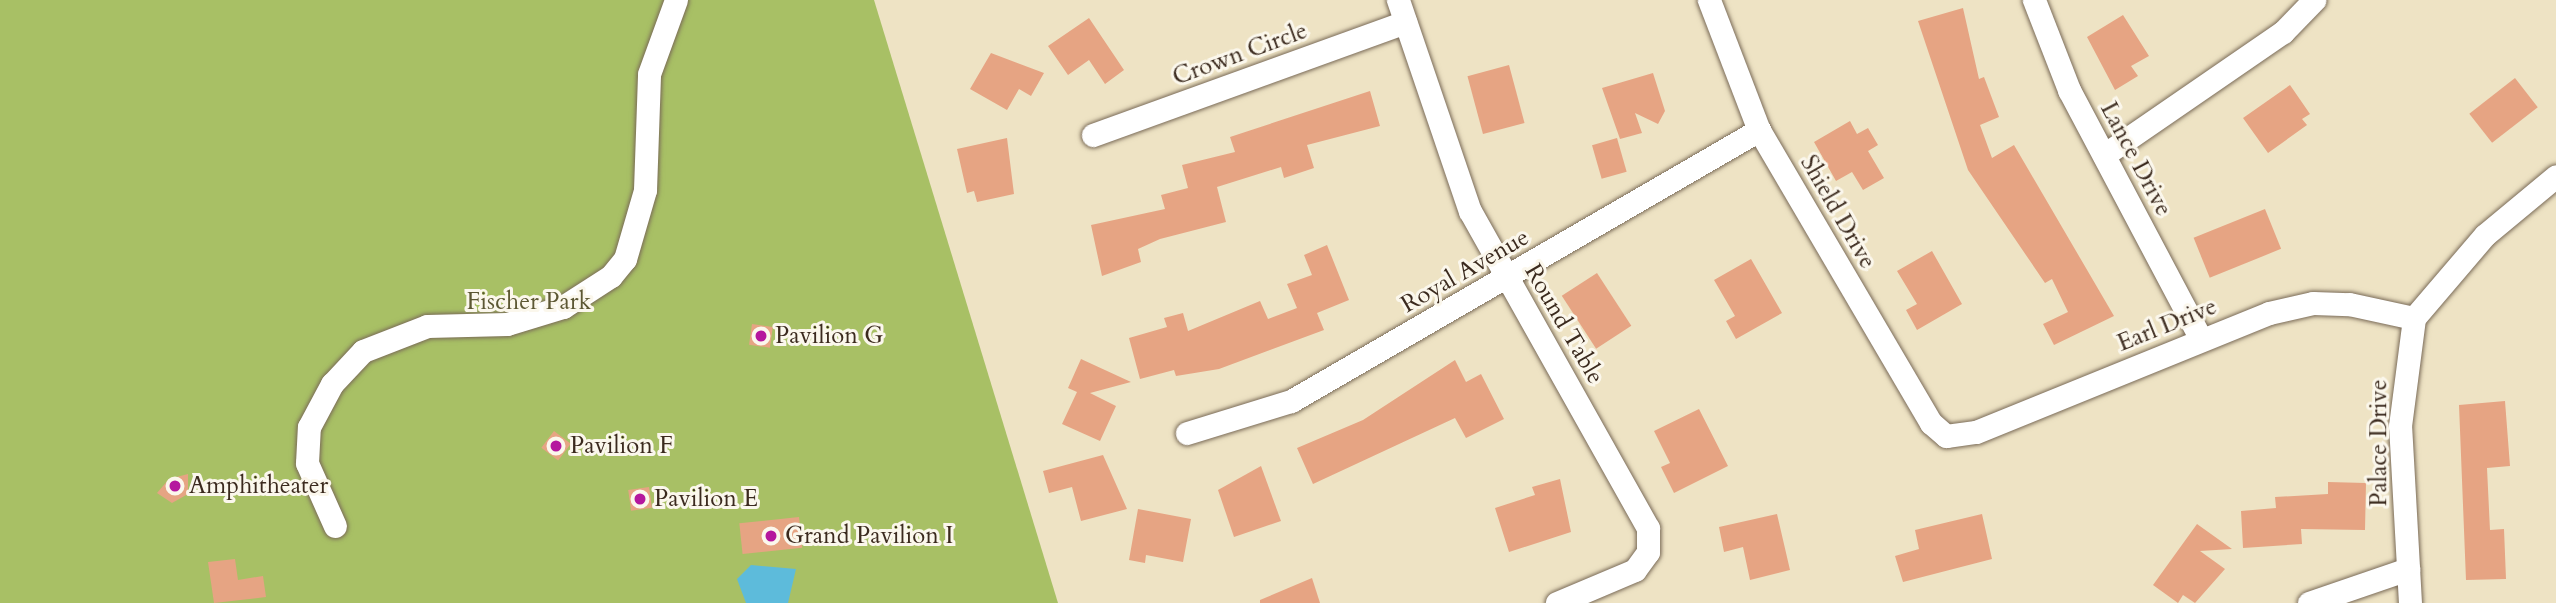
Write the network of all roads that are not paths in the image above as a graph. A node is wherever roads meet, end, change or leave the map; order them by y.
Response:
1 (676, 0) edge
2 (1398, 0) edge
3 (1709, 0) edge
4 (2034, 0) edge
5 (2314, 0) edge
6 (1405, 22) junction
7 (1759, 130) junction
8 (1093, 135) dead end
9 (2104, 155) junction
10 (2556, 176) edge
11 (1507, 277) junction
12 (2414, 318) junction
13 (2202, 339) junction
14 (1187, 433) dead end
15 (1946, 436) joint
16 (335, 526) dead end
17 (2408, 569) junction
18 (1557, 603) edge
19 (2309, 603) edge
20 (2410, 603) edge

1 - 16 street
2 - 6 street, Round Table
3 - 7 street, Shield Drive
4 - 9 street, Lance Drive
5 - 9 street
6 - 8 street, Crown Circle
6 - 11 street, Round Table
7 - 11 street, Royal Avenue
7 - 15 street, Shield Drive
9 - 13 street, Lance Drive
10 - 12 street
11 - 14 street, Royal Avenue
11 - 18 street, Round Table
12 - 13 street, Earl Drive
12 - 17 street, Palace Drive
13 - 15 street, Earl Drive
17 - 19 street
17 - 20 street, Palace Drive

